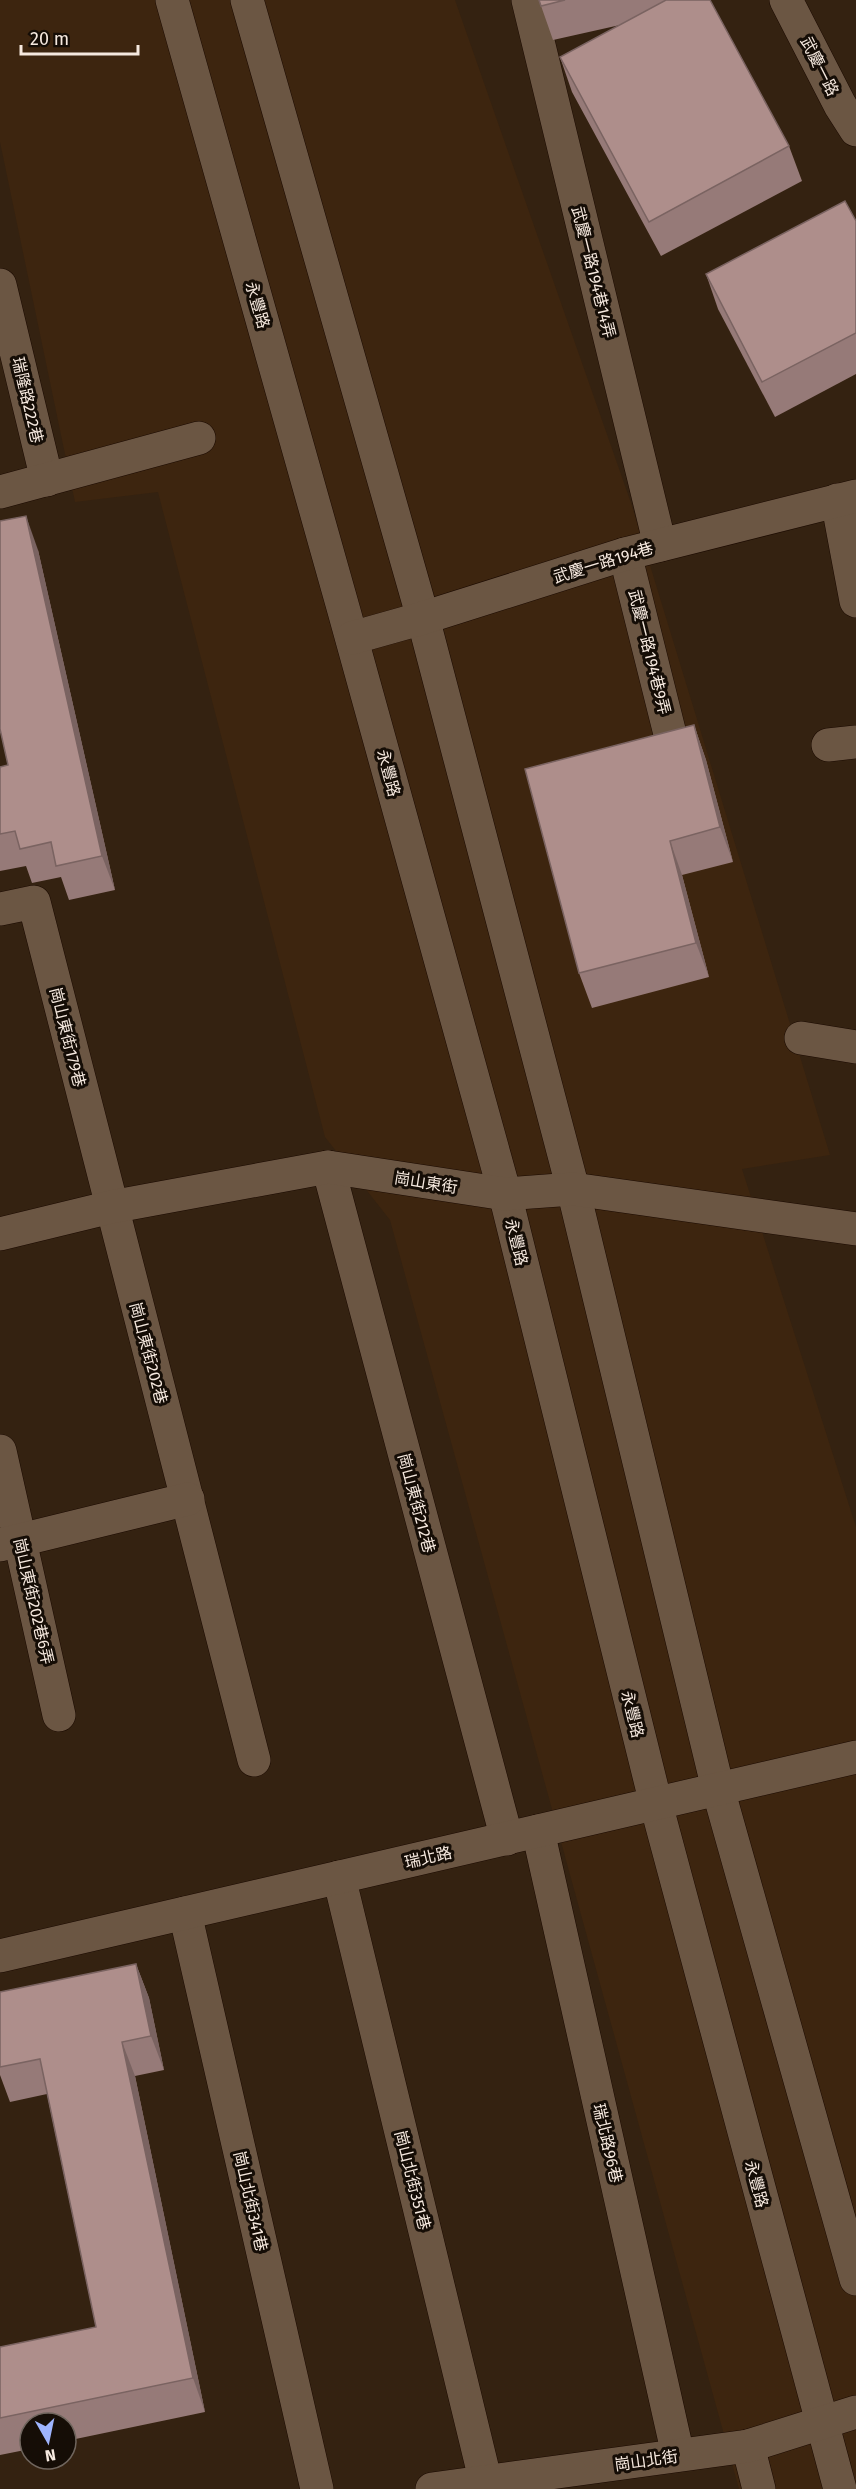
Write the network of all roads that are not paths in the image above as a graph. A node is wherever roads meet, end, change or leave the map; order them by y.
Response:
1 (172, 0) edge
2 (247, 0) edge
3 (528, 0) edge
4 (786, 0) edge
5 (856, 130) edge
6 (0, 285) edge
7 (200, 438) dead end
8 (47, 480) junction
9 (0, 492) edge
10 (847, 498) edge
11 (660, 545) junction
12 (625, 554) junction
13 (856, 601) edge
14 (423, 618) junction
15 (352, 638) junction
16 (674, 750) edge
17 (0, 909) edge
18 (801, 1038) dead end
19 (856, 1047) edge
20 (328, 1167) junction
21 (573, 1189) junction
22 (505, 1194) junction
23 (111, 1207) junction
24 (856, 1229) edge
25 (0, 1234) edge
26 (0, 1451) edge
27 (188, 1499) junction
28 (10, 1543) edge
29 (59, 1715) dead end
30 (856, 1757) edge
31 (254, 1760) dead end
32 (718, 1789) junction
33 (656, 1804) junction
34 (522, 1835) junction
35 (339, 1877) junction
36 (185, 1913) junction
37 (0, 1956) edge
38 (856, 2279) edge
39 (856, 2412) edge
40 (821, 2421) junction
41 (748, 2446) junction
42 (678, 2455) junction
43 (604, 2478) edge
44 (486, 2482) junction
45 (317, 2489) edge
46 (432, 2489) edge
47 (759, 2489) edge
48 (840, 2489) edge

1 - 15 street, 永豐路
2 - 14 street
3 - 11 street, 武慶一路194巷14弄
4 - 5 street, 武慶一路
6 - 8 street, 瑞隆路222巷
7 - 8 street
8 - 9 street
10 - 11 street, 武慶一路194巷
10 - 13 street
11 - 12 street, 武慶一路194巷
12 - 14 street, 武慶一路194巷
12 - 16 street, 武慶一路194巷9弄
14 - 15 street, 武慶一路194巷
14 - 21 street
15 - 22 street, 永豐路
17 - 23 street, 崗山東街179巷
18 - 19 street
20 - 22 street, 崗山東街
20 - 23 street, 崗山東街
20 - 34 street, 崗山東街212巷
21 - 22 street, 崗山東街
21 - 24 street, 崗山東街
21 - 32 street
22 - 33 street, 永豐路
23 - 25 street, 崗山東街
23 - 27 street, 崗山東街202巷
26 - 28 street, 崗山東街202巷6弄
27 - 28 street
27 - 31 street, 崗山東街202巷
28 - 29 street, 崗山東街202巷6弄
30 - 32 street, 瑞北路
32 - 33 street, 瑞北路
32 - 38 street
33 - 34 street, 瑞北路
33 - 40 street, 永豐路
34 - 35 street, 瑞北路
34 - 42 street, 瑞北路96巷
35 - 36 street, 瑞北路
35 - 44 street, 崗山北街351巷
36 - 37 street, 瑞北路
36 - 45 street, 崗山北街341巷
39 - 40 street, 崗山北街
40 - 41 street, 崗山北街
40 - 48 street, 永豐路
41 - 42 street, 崗山北街
41 - 47 street
42 - 43 street, 崗山北街
43 - 44 street, 崗山北街
44 - 46 street, 崗山北街

